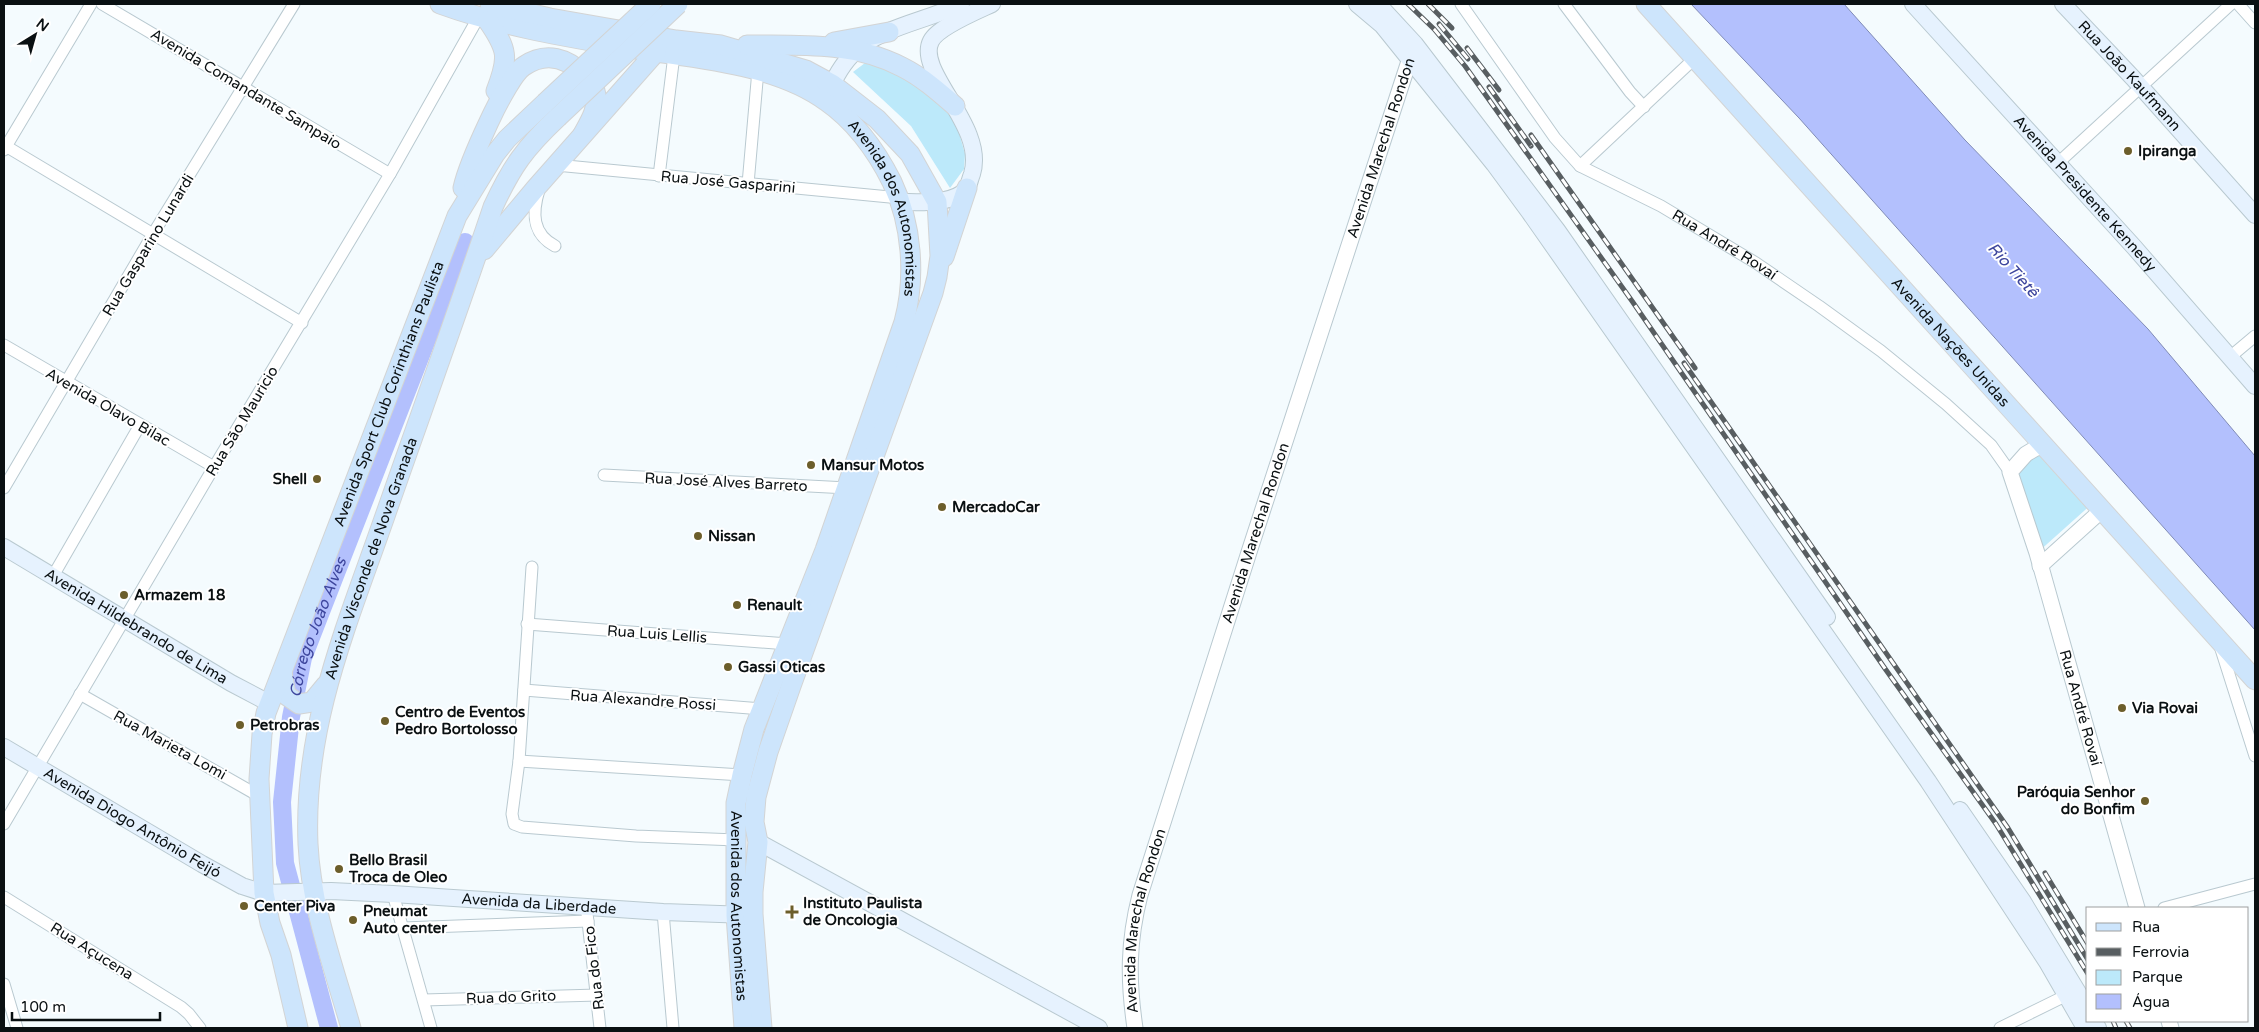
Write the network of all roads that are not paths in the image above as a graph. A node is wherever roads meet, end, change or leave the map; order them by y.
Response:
1 (91, 4) edge
2 (102, 4) edge
3 (294, 4) edge
4 (440, 4) edge
5 (652, 4) edge
6 (678, 4) edge
7 (961, 4) edge
8 (992, 4) edge
9 (1357, 4) edge
10 (1378, 4) edge
11 (1461, 4) edge
12 (1564, 4) edge
13 (1646, 4) edge
14 (1913, 4) edge
15 (2063, 4) edge
16 (2230, 4) edge
17 (2238, 4) edge
18 (486, 14) edge
19 (2255, 23) edge
20 (889, 32) junction
21 (720, 45) junction
22 (821, 45) junction
23 (856, 50) junction
24 (1412, 51) junction
25 (656, 52) junction
26 (674, 55) junction
27 (1695, 58) junction
28 (758, 70) junction
29 (242, 87) junction
30 (2139, 87) junction
31 (829, 92) junction
32 (955, 106) junction
33 (1644, 107) junction
34 (491, 116) junction
35 (583, 134) junction
36 (4, 147) edge
37 (2058, 163) junction
38 (556, 165) junction
39 (1580, 166) junction
40 (390, 174) junction
41 (659, 176) junction
42 (542, 180) junction
43 (748, 184) junction
44 (967, 188) junction
45 (901, 200) junction
46 (937, 202) junction
47 (2255, 215) edge
48 (457, 216) junction
49 (153, 234) junction
50 (555, 246) dead end
51 (474, 263) junction
52 (938, 277) junction
53 (302, 323) junction
54 (2255, 336) edge
55 (4, 345) edge
56 (2230, 358) junction
57 (67, 383) junction
58 (2255, 386) edge
59 (140, 425) junction
60 (2043, 444) junction
61 (214, 467) junction
62 (2010, 472) junction
63 (604, 475) dead end
64 (4, 488) edge
65 (847, 488) junction
66 (2102, 510) junction
67 (4, 547) edge
68 (2040, 566) junction
69 (532, 567) dead end
70 (53, 576) junction
71 (125, 619) junction
72 (527, 624) junction
73 (2217, 638) junction
74 (788, 644) junction
75 (282, 676) junction
76 (2255, 680) edge
77 (323, 689) junction
78 (524, 690) junction
79 (80, 694) junction
80 (269, 702) junction
81 (762, 709) junction
82 (4, 747) edge
83 (2255, 756) edge
84 (519, 761) junction
85 (37, 766) junction
86 (742, 775) junction
87 (259, 796) junction
88 (736, 803) junction
89 (4, 824) edge
90 (736, 840) junction
91 (758, 842) junction
92 (2255, 884) edge
93 (306, 892) junction
94 (267, 893) junction
95 (393, 894) junction
96 (4, 897) edge
97 (2136, 907) edge
98 (2168, 907) edge
99 (663, 912) junction
100 (588, 914) junction
101 (745, 915) junction
102 (403, 928) junction
103 (4, 984) edge
104 (2072, 992) junction
105 (598, 995) junction
106 (424, 1000) junction
107 (2086, 1007) edge
108 (1082, 1024) edge
109 (17, 1028) edge
110 (200, 1028) edge
111 (298, 1028) edge
112 (351, 1028) edge
113 (431, 1028) edge
114 (600, 1028) edge
115 (673, 1028) edge
116 (744, 1028) edge
117 (762, 1028) edge
118 (1099, 1028) edge
119 (1136, 1028) edge
120 (2000, 1028) edge
121 (2085, 1028) edge

1 - 36 street
2 - 29 street, Avenida Comandante Sampaio
3 - 29 street, Rua Gasparino Lunardi
4 - 18 main road, Avenida dos Autonomistas
5 - 48 main road, Avenida Sport Club Corinthians Paulista, bridge
6 - 51 main road, Avenida Visconde de Nova Granada, bridge
7 - 20 main road
8 - 32 main road
9 - 24 main road
10 - 24 main road
11 - 39 street, Rua André Rovaí
12 - 33 street
13 - 27 main road, Avenida Nações Unidas
14 - 37 main road, Avenida Presidente Kennedy
15 - 30 main road, Rua João Kaufmann
16 - 30 street
17 - 19 street
18 - 21 main road, Avenida dos Autonomistas
18 - 25 main road, Avenida dos Autonomistas
18 - 34 main road
18 - 40 street, Rua São Mauricio
20 - 22 main road
20 - 23 main road
21 - 22 main road
21 - 31 main road, Avenida dos Autonomistas
22 - 23 main road
23 - 31 main road
23 - 32 main road
24 - 104 main road
24 - 119 street, Avenida Marechal Rondon
25 - 26 main road, Avenida dos Autonomistas
25 - 35 main road
26 - 28 main road, Avenida dos Autonomistas
26 - 41 street
27 - 33 street
27 - 60 main road, Avenida Nações Unidas
28 - 31 main road, Avenida dos Autonomistas
28 - 43 street
29 - 40 street, Avenida Comandante Sampaio
29 - 49 street, Rua Gasparino Lunardi
30 - 37 street
30 - 47 main road, Rua João Kaufmann
31 - 45 main road, Avenida dos Autonomistas
31 - 46 main road, Avenida dos Autonomistas
32 - 44 main road
33 - 39 street
34 - 35 main road
34 - 48 main road
35 - 38 main road
36 - 49 street
37 - 56 main road, Avenida Presidente Kennedy
38 - 41 street, Rua José Gasparini
38 - 42 main road
39 - 62 street, Rua André Rovaí
40 - 53 street, Rua São Mauricio
41 - 43 street, Rua José Gasparini
42 - 50 street
42 - 51 main road
43 - 45 street, Rua José Gasparini
44 - 46 main road
44 - 52 main road
45 - 46 main road
45 - 65 main road, Avenida dos Autonomistas
46 - 52 main road, Avenida dos Autonomistas
48 - 75 main road, Avenida Sport Club Corinthians Paulista
49 - 53 street
49 - 57 street, Rua Gasparino Lunardi
51 - 77 main road, Avenida Visconde de Nova Granada
52 - 91 main road, Avenida dos Autonomistas
53 - 61 street, Rua São Mauricio
54 - 56 street
55 - 57 street, Avenida Olavo Bilac
56 - 58 main road, Avenida Presidente Kennedy
57 - 59 street, Avenida Olavo Bilac
57 - 64 street, Rua Gasparino Lunardi
59 - 61 street, Avenida Olavo Bilac
59 - 70 street
60 - 62 street
60 - 66 main road, Avenida Nações Unidas
61 - 71 street, Rua São Mauricio
62 - 68 street, Rua André Rovaí
63 - 65 street, Rua José Alves Barreto
65 - 74 main road, Avenida dos Autonomistas
66 - 68 street
66 - 73 main road, Avenida Nações Unidas
67 - 70 main road, Avenida Hildebrando de Lima
68 - 97 street, Rua André Rovaí
69 - 72 street
70 - 71 main road, Avenida Hildebrando de Lima
71 - 79 street, Rua São Mauricio
71 - 80 main road, Avenida Hildebrando de Lima
72 - 74 street, Rua Luis Lellis
72 - 78 street
73 - 76 main road, Avenida Nações Unidas
73 - 83 street
74 - 81 main road, Avenida dos Autonomistas
75 - 77 main road
75 - 80 main road, Avenida Sport Club Corinthians Paulista
77 - 93 main road, Avenida Visconde de Nova Granada
78 - 81 street, Rua Alexandre Rossi
78 - 84 street
79 - 85 street, Rua São Mauricio
79 - 87 street, Rua Marieta Lomi
80 - 87 main road, Avenida Sport Club Corinthians Paulista
81 - 86 main road, Avenida dos Autonomistas
82 - 85 main road, Avenida Diogo Antônio Feijó
84 - 86 street
84 - 90 street
85 - 89 street, Rua São Mauricio
85 - 94 main road, Avenida Diogo Antônio Feijó
86 - 88 main road, Avenida dos Autonomistas
87 - 94 main road, Avenida Sport Club Corinthians Paulista
88 - 90 main road, Avenida dos Autonomistas
88 - 91 main road
90 - 101 main road, Avenida dos Autonomistas
91 - 101 main road, Avenida dos Autonomistas
91 - 108 main road
92 - 98 street
93 - 94 main road, Avenida da Liberdade
93 - 95 main road, Avenida da Liberdade
93 - 112 main road, Avenida Visconde de Nova Granada
94 - 111 main road, Avenida Sport Club Corinthians Paulista
95 - 100 main road, Avenida da Liberdade
95 - 102 street
96 - 110 street, Rua Açucena
99 - 100 main road, Avenida da Liberdade
99 - 101 main road, Avenida da Liberdade
99 - 115 street
100 - 102 street
100 - 105 street, Rua do Fico
101 - 116 main road, Avenida dos Autonomistas
101 - 117 main road, Avenida dos Autonomistas
102 - 106 street
103 - 109 street
104 - 107 main road
104 - 120 street
104 - 121 main road
105 - 106 street, Rua do Grito
105 - 114 street, Rua do Fico
106 - 113 street
108 - 118 main road

